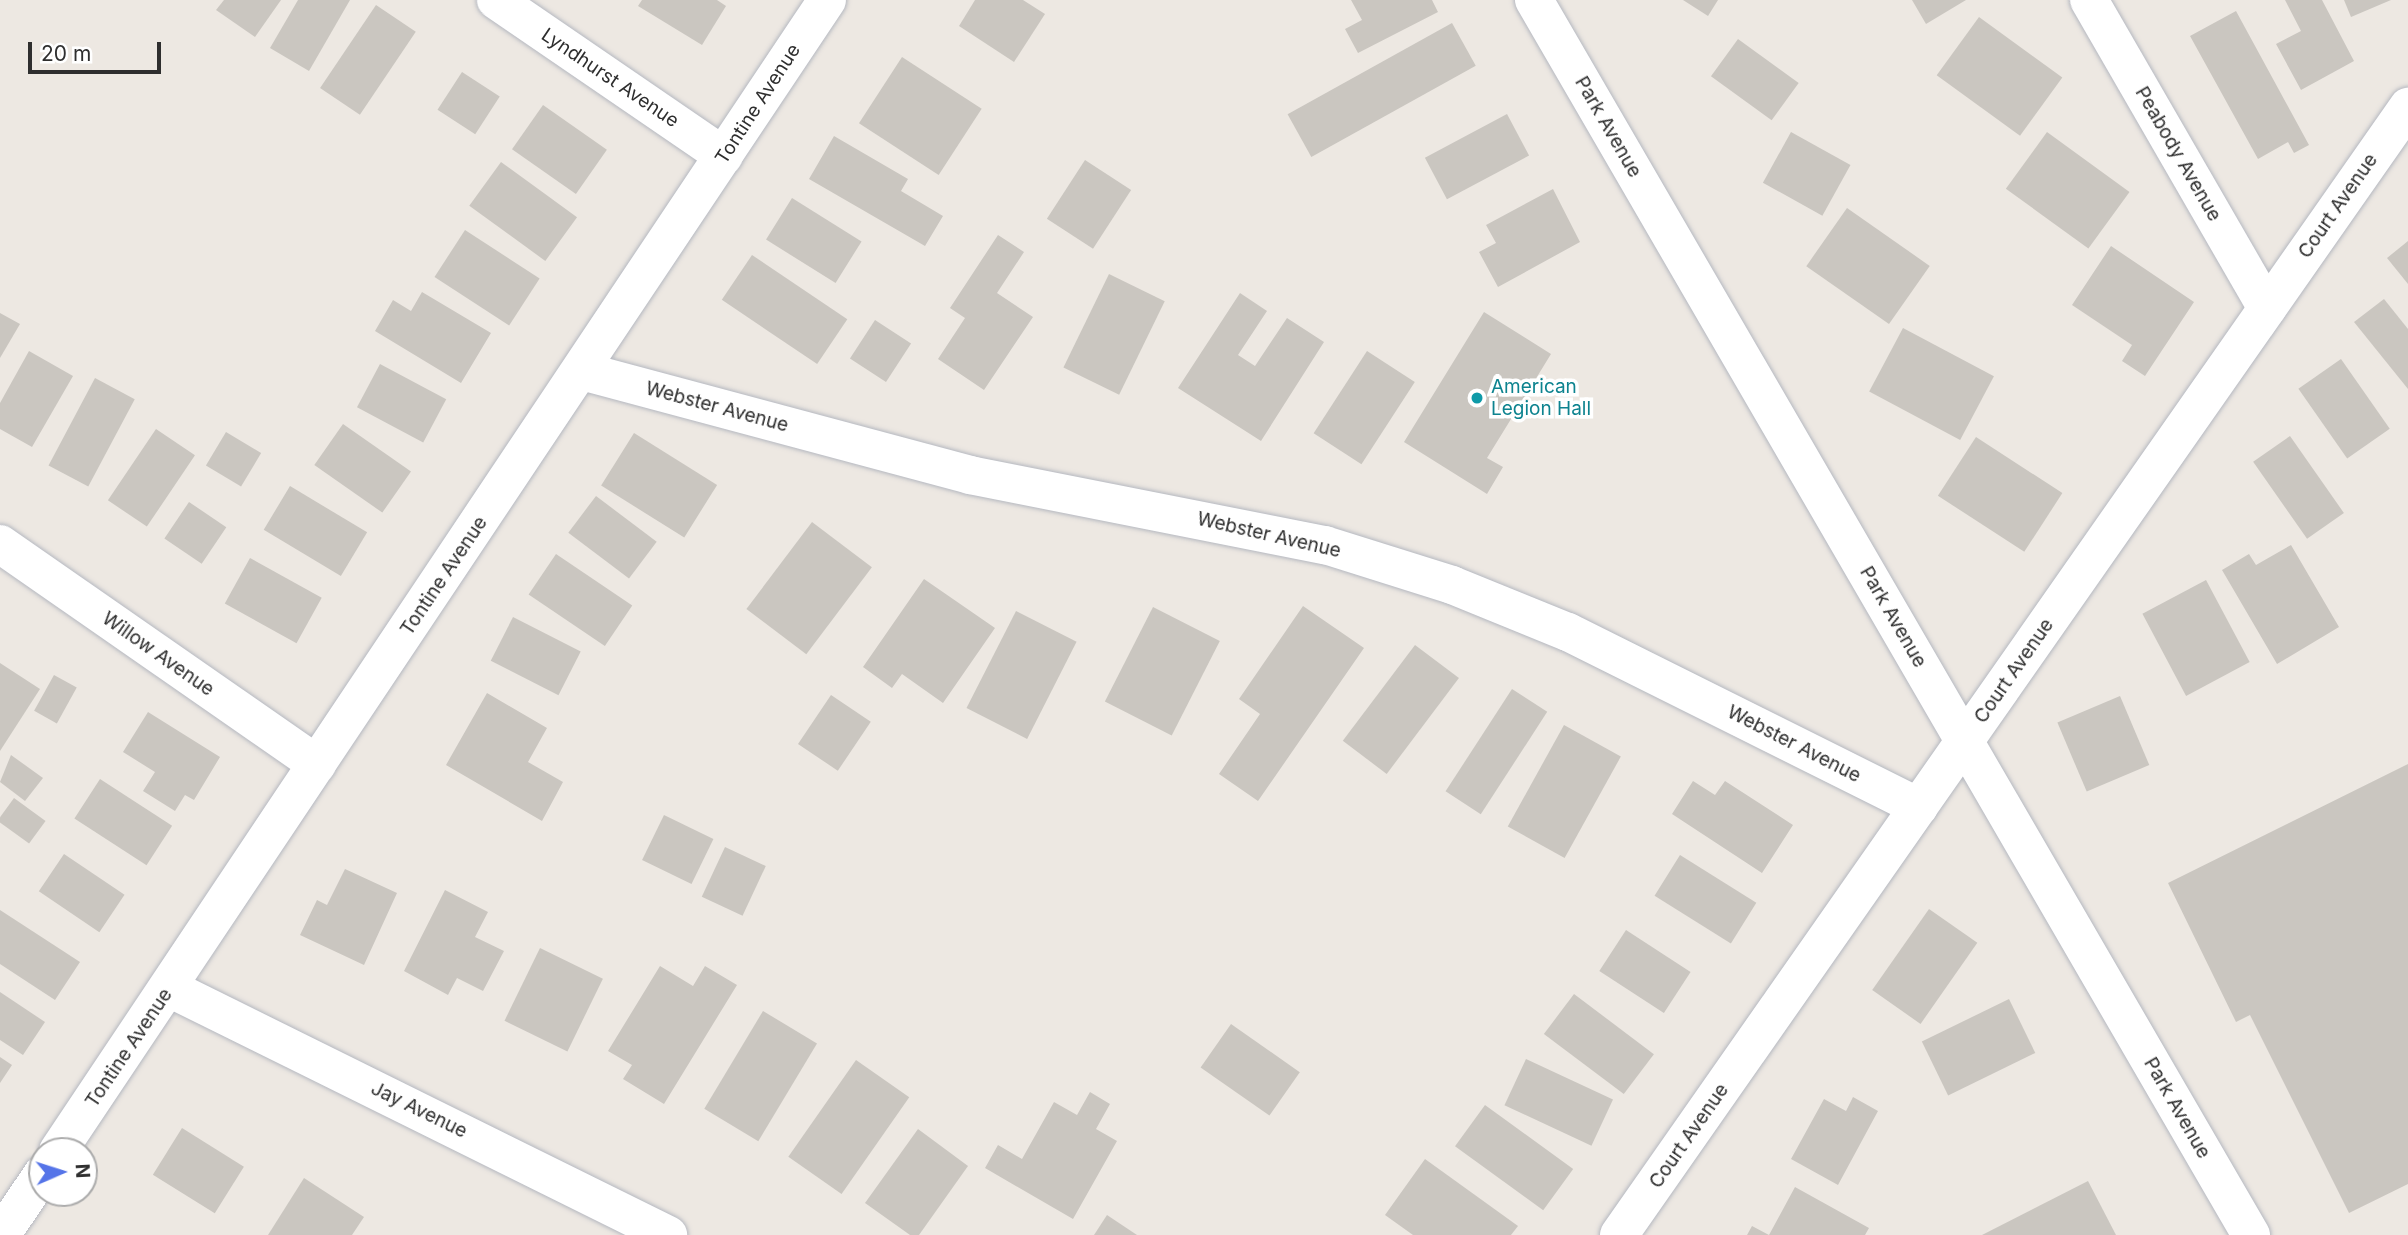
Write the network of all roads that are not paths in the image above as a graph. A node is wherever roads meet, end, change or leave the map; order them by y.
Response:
1 (496, 0) edge
2 (827, 0) edge
3 (1534, 0) edge
4 (2089, 0) edge
5 (2408, 107) edge
6 (724, 156) junction
7 (2267, 308) junction
8 (582, 371) junction
9 (0, 544) edge
10 (1965, 742) junction
11 (317, 764) junction
12 (1919, 807) junction
13 (169, 988) junction
14 (68, 1137) edge
15 (28, 1195) edge
16 (1, 1235) edge
17 (668, 1235) edge
18 (1619, 1235) edge
19 (2251, 1235) edge

1 - 6 street, Lyndhurst Avenue
2 - 6 street, Tontine Avenue
3 - 10 street, Park Avenue
4 - 7 street, Peabody Avenue
5 - 7 street, Court Avenue
6 - 8 street, Tontine Avenue
7 - 10 street, Court Avenue
8 - 11 street, Tontine Avenue
8 - 12 street, Webster Avenue
9 - 11 street, Willow Avenue
10 - 12 street, Court Avenue
10 - 19 street, Park Avenue
11 - 13 street, Tontine Avenue
12 - 18 street, Court Avenue
13 - 14 street, Tontine Avenue
13 - 17 street, Jay Avenue
15 - 16 street

